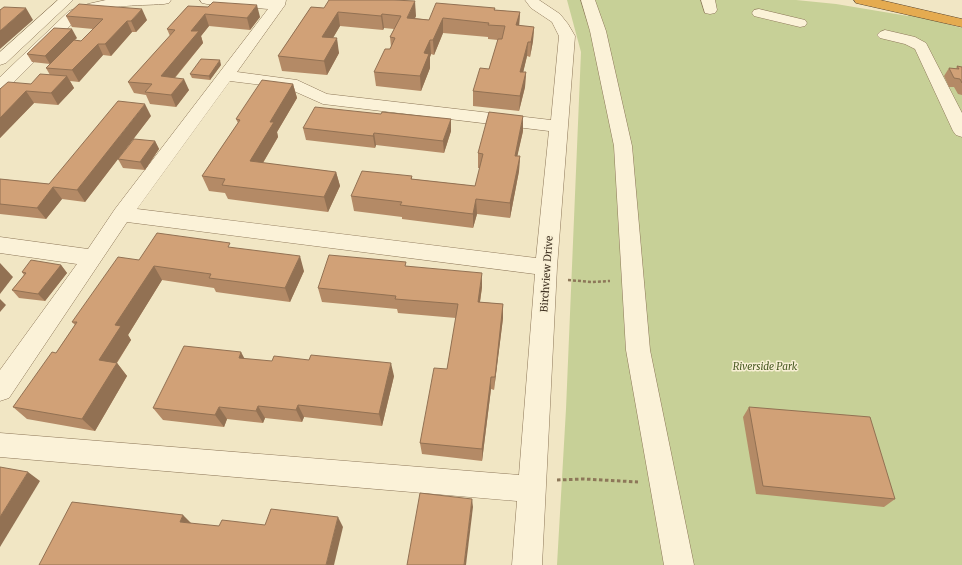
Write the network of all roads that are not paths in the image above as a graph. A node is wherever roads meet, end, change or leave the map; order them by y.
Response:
1 (66, 0) edge
2 (164, 0) edge
3 (207, 0) edge
4 (532, 0) edge
5 (861, 0) edge
6 (278, 3) edge
7 (594, 3) edge
8 (759, 13) dead end
9 (800, 23) dead end
10 (962, 23) edge
11 (885, 35) dead end
12 (0, 60) edge
13 (225, 75) junction
14 (0, 86) edge
15 (559, 127) junction
16 (962, 130) edge
17 (122, 214) junction
18 (0, 246) edge
19 (94, 258) junction
20 (545, 272) junction
21 (0, 390) edge
22 (0, 445) edge
23 (531, 485) junction
24 (526, 565) edge
25 (679, 565) edge

1 - 12 lane
2 - 14 lane
3 - 6 lane
4 - 15 lane, Birchview Drive
5 - 10 highway
6 - 13 lane
7 - 25 lane
8 - 9 lane
11 - 16 lane
13 - 15 lane
13 - 17 lane
15 - 20 lane, Birchview Drive
17 - 19 lane
17 - 20 lane
18 - 19 lane
19 - 21 lane
20 - 23 lane, Birchview Drive
22 - 23 lane
23 - 24 lane, Birchview Drive

